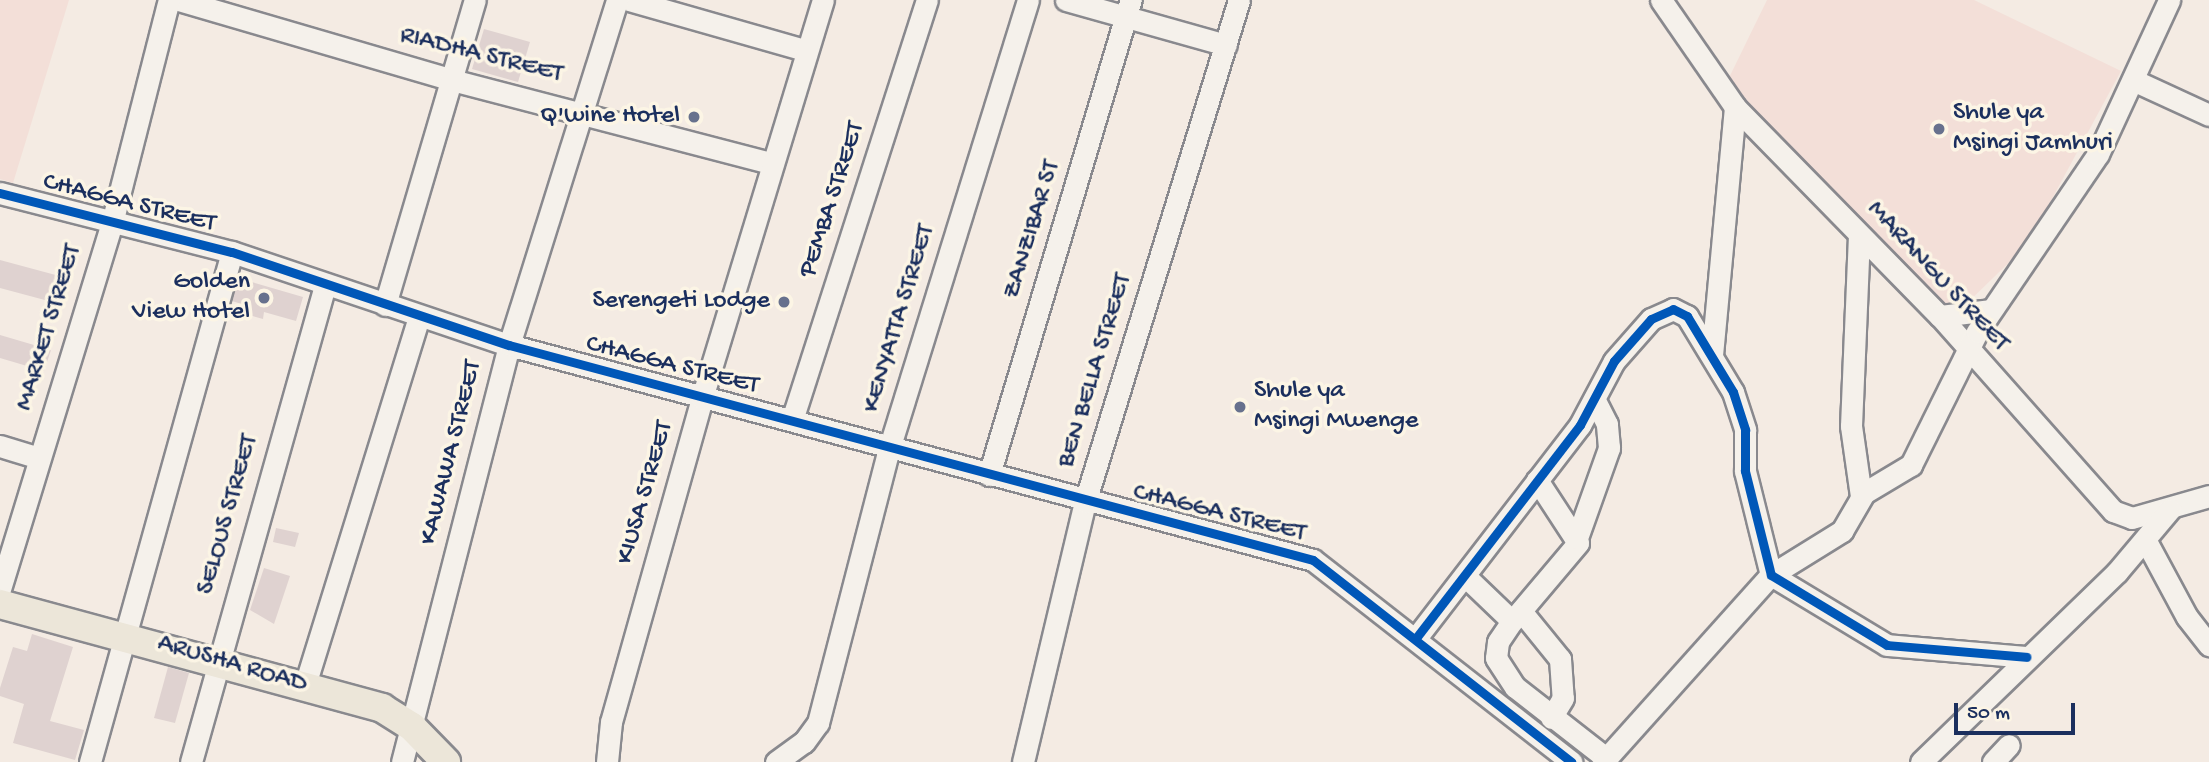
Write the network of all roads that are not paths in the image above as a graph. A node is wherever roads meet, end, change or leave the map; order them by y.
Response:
1 (169, 0) edge
2 (179, 0) edge
3 (475, 0) edge
4 (617, 0) edge
5 (629, 0) edge
6 (823, 0) edge
7 (927, 0) edge
8 (1028, 0) edge
9 (1066, 0) edge
10 (1238, 0) edge
11 (1662, 0) edge
12 (2169, 0) edge
13 (1129, 8) edge
14 (1226, 45) junction
15 (804, 50) junction
16 (452, 80) junction
17 (2133, 80) junction
18 (1735, 107) junction
19 (585, 111) junction
20 (2209, 115) edge
21 (770, 163) junction
22 (0, 193) edge
23 (113, 219) junction
24 (1859, 235) junction
25 (232, 252) junction
26 (325, 285) junction
27 (385, 305) junction
28 (1990, 310) junction
29 (419, 316) junction
30 (1940, 316) junction
31 (509, 345) junction
32 (1969, 349) junction
33 (1712, 355) junction
34 (702, 398) junction
35 (1594, 399) junction
36 (793, 417) junction
37 (0, 446) edge
38 (889, 449) junction
39 (39, 458) junction
40 (989, 475) junction
41 (1537, 480) junction
42 (1861, 496) junction
43 (2209, 496) edge
44 (1084, 502) junction
45 (2170, 509) junction
46 (1577, 538) junction
47 (2146, 541) junction
48 (1771, 575) junction
49 (1465, 576) junction
50 (0, 589) edge
51 (0, 604) edge
52 (1516, 616) junction
53 (124, 635) junction
54 (1416, 638) junction
55 (2209, 645) edge
56 (2026, 657) junction
57 (215, 659) junction
58 (305, 685) junction
59 (1551, 718) junction
60 (412, 727) junction
61 (2009, 745) dead end
62 (1933, 758) edge
63 (1604, 760) edge
64 (90, 762) edge
65 (191, 762) edge
66 (402, 762) edge
67 (446, 762) edge
68 (607, 762) edge
69 (776, 762) edge
70 (1023, 762) edge
71 (1572, 762) edge
72 (1993, 762) edge

1 - 23 street, MARKET STREET
2 - 16 street, RIADHA STREET
3 - 16 street
4 - 19 street, KAWAWA STREET
5 - 15 street
6 - 15 street, KIUSA STREET
7 - 36 street, PEMBA STREET
8 - 38 street, KENYATTA STREET
9 - 13 street
10 - 14 street, BEN BELLA STREET
11 - 18 street, MARANGU STREET
12 - 17 street
13 - 14 street
13 - 40 street, ZANZIBAR ST
14 - 44 street, BEN BELLA STREET
15 - 21 street, KIUSA STREET
16 - 19 street, RIADHA STREET
16 - 27 street
17 - 20 street
17 - 28 street
18 - 24 street, MARANGU STREET
18 - 33 street
19 - 21 street, RIADHA STREET
19 - 31 street, KAWAWA STREET
21 - 34 street, KIUSA STREET
22 - 23 street, CHAGGA STREET
23 - 25 street, CHAGGA STREET
23 - 39 street, MARKET STREET
24 - 30 street, MARANGU STREET
24 - 42 street
25 - 26 street, CHAGGA STREET
25 - 53 street
26 - 27 street, CHAGGA STREET
26 - 57 street, SELOUS STREET
27 - 29 street, CHAGGA STREET
28 - 30 street
28 - 32 street
29 - 31 street, CHAGGA STREET
29 - 58 street
30 - 32 street, MARANGU STREET
31 - 34 street, CHAGGA STREET
31 - 60 street, KAWAWA STREET
32 - 42 street
32 - 45 street, MARANGU STREET
33 - 35 street
33 - 48 street
34 - 36 street, CHAGGA STREET
34 - 68 street, KIUSA STREET
35 - 41 street
35 - 46 street
36 - 38 street, CHAGGA STREET
37 - 39 street
38 - 40 street, CHAGGA STREET
38 - 69 street, KENYATTA STREET
39 - 50 street, MARKET STREET
40 - 44 street, CHAGGA STREET
41 - 46 street
41 - 49 street
42 - 48 street
43 - 45 street, MARANGU STREET
44 - 54 street, CHAGGA STREET
44 - 70 street, BEN BELLA STREET
45 - 47 street
46 - 52 street
47 - 55 street
47 - 56 street
48 - 56 street
48 - 63 street
49 - 52 street
49 - 54 street
51 - 53 main road, ARUSHA ROAD
52 - 59 street
52 - 59 street
53 - 57 main road, ARUSHA ROAD
53 - 64 street
54 - 71 street, CHAGGA STREET
56 - 62 street
57 - 58 main road, ARUSHA ROAD
57 - 65 street, SELOUS STREET
58 - 60 main road, ARUSHA ROAD
59 - 63 street
60 - 66 street, KAWAWA STREET
60 - 67 main road, ARUSHA ROAD
61 - 72 street

